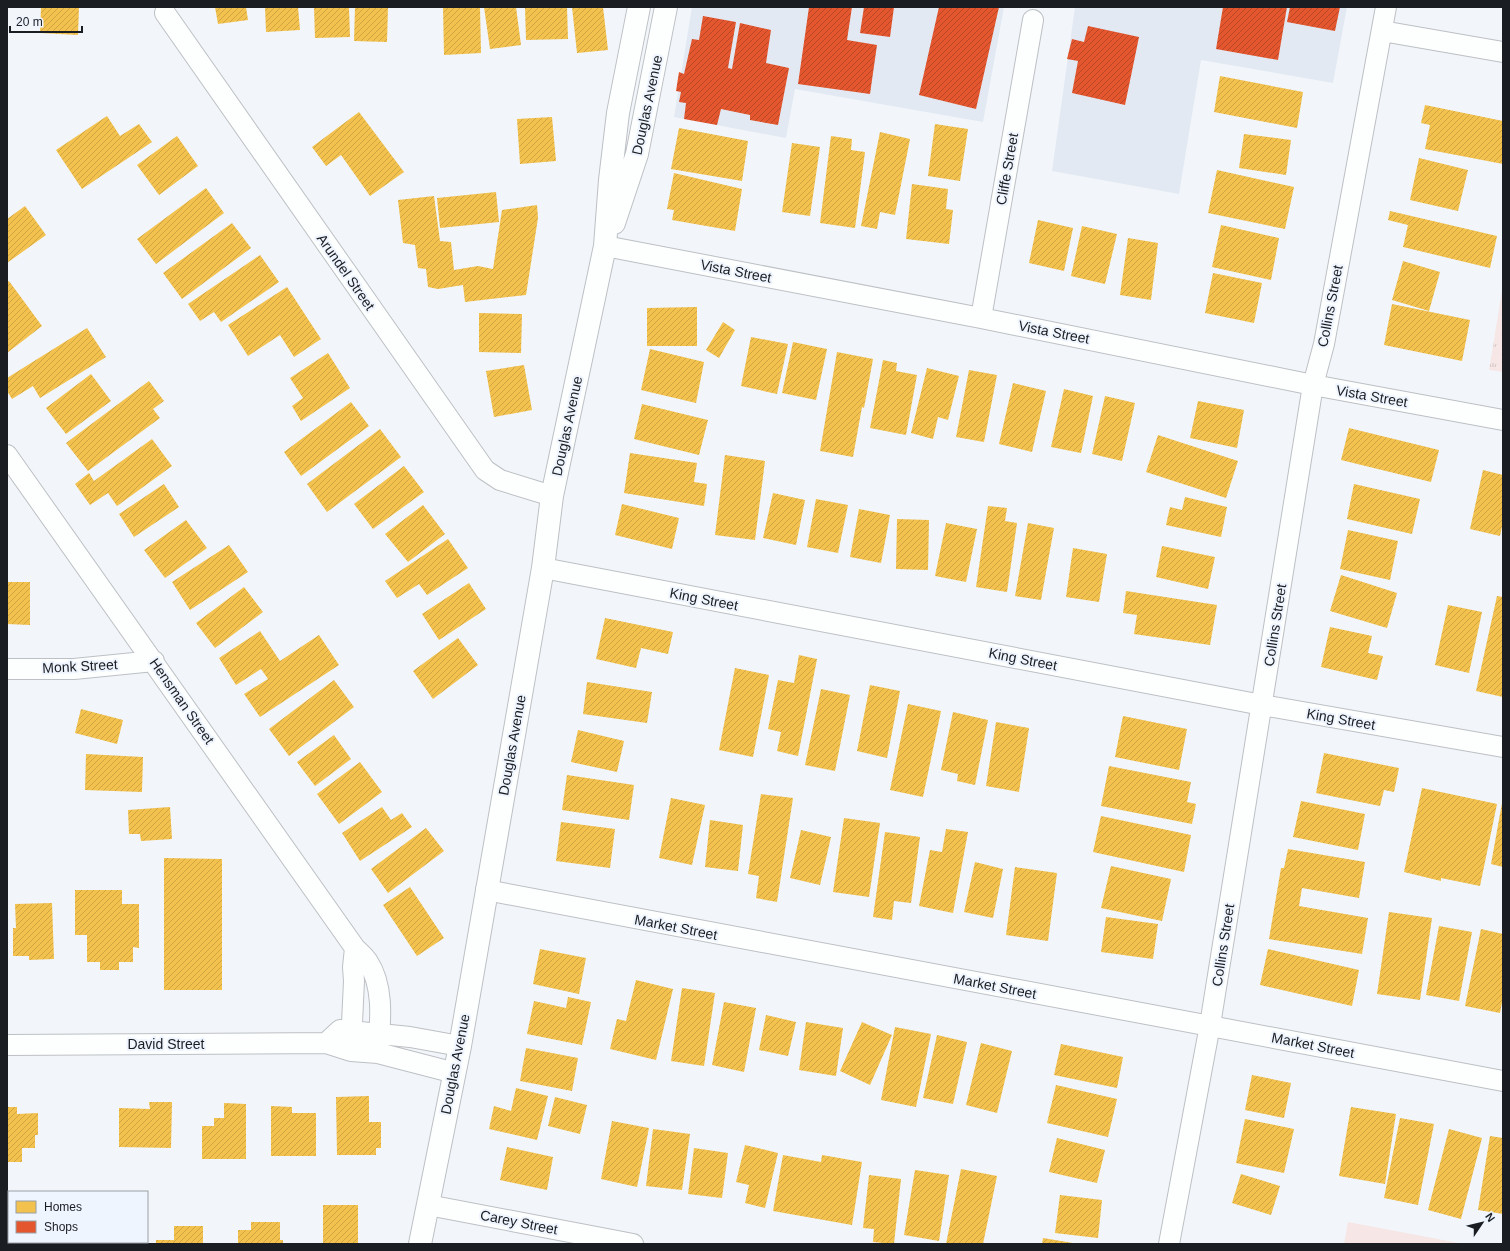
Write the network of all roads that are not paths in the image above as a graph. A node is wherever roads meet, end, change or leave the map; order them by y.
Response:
1 (639, 7) edge
2 (666, 7) edge
3 (1386, 7) edge
4 (165, 13) dead end
5 (1033, 20) dead end
6 (1382, 31) junction
7 (1503, 52) edge
8 (605, 246) junction
9 (981, 318) junction
10 (1313, 385) junction
11 (1503, 420) edge
12 (7, 455) edge
13 (552, 496) junction
14 (542, 568) junction
15 (154, 661) junction
16 (7, 669) edge
17 (1262, 705) junction
18 (1503, 747) edge
19 (486, 890) junction
20 (355, 948) junction
21 (1210, 1025) junction
22 (351, 1031) junction
23 (380, 1033) junction
24 (326, 1043) junction
25 (7, 1045) edge
26 (460, 1046) junction
27 (351, 1051) junction
28 (378, 1053) junction
29 (455, 1073) junction
30 (1503, 1081) edge
31 (428, 1205) junction
32 (420, 1244) edge
33 (633, 1244) edge
34 (1169, 1244) edge

1 - 8 main road, Douglas Avenue
2 - 8 main road, Douglas Avenue
3 - 6 street, Collins Street
4 - 13 street, Arundel Street
5 - 9 street, Cliffe Street
6 - 7 street
6 - 10 street, Collins Street
8 - 9 street, Vista Street
8 - 13 main road, Douglas Avenue
9 - 10 street, Vista Street
10 - 11 street, Vista Street
10 - 17 street, Collins Street
12 - 15 street, Hensman Street
13 - 14 main road, Douglas Avenue
14 - 17 street, King Street
14 - 19 main road, Douglas Avenue
15 - 16 street, Monk Street
15 - 20 street, Hensman Street
17 - 18 street, King Street
17 - 21 street, Collins Street
19 - 21 street, Market Street
19 - 26 main road, Douglas Avenue
20 - 22 street
20 - 23 street, Hensman Street
21 - 30 street, Market Street
21 - 34 street, Collins Street
22 - 23 street
22 - 24 street
22 - 27 street
23 - 26 street
23 - 28 street, Hensman Street
24 - 25 street, David Street
24 - 27 street, David Street
26 - 29 main road, Douglas Avenue
27 - 28 street, David Street
28 - 29 street, David Street
29 - 31 main road, Douglas Avenue
31 - 32 main road, Douglas Avenue
31 - 33 street, Carey Street

